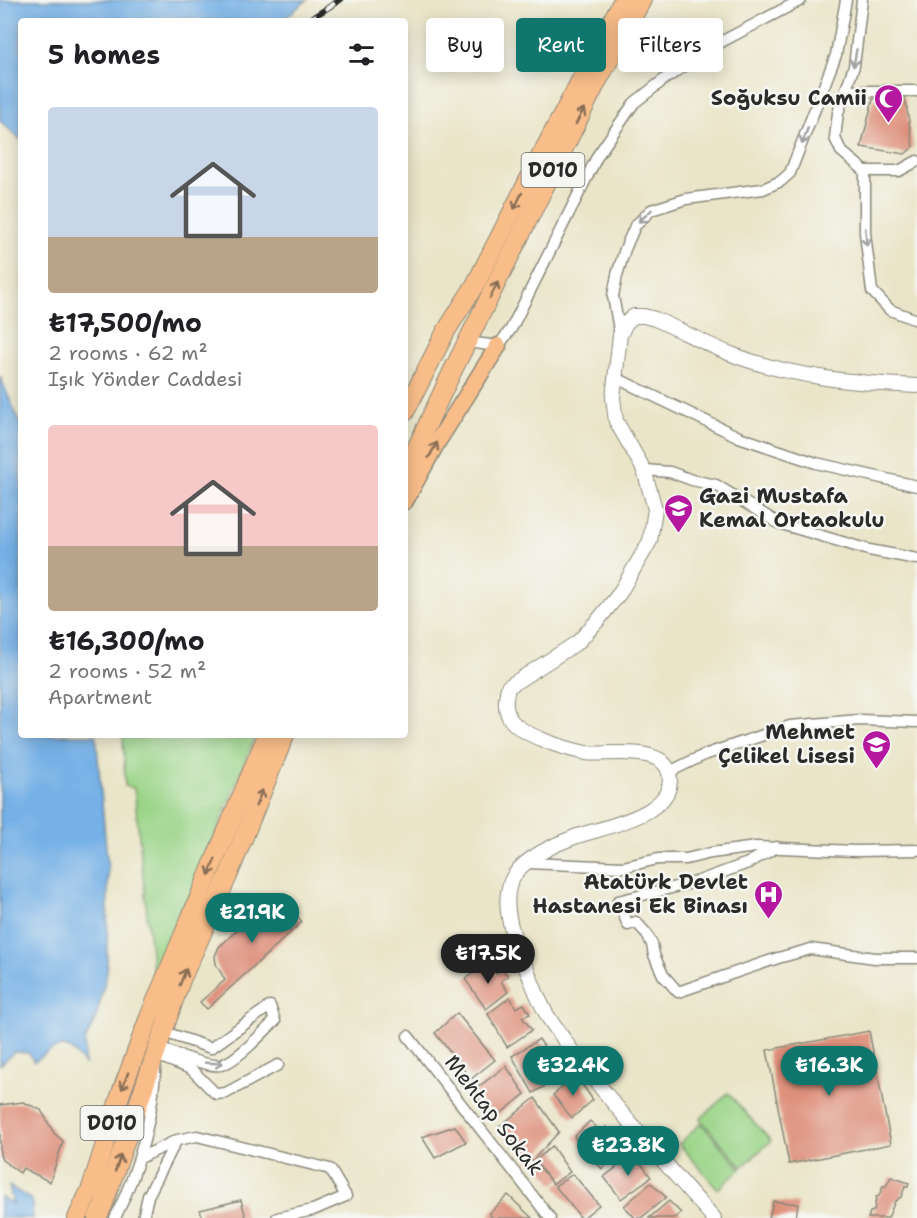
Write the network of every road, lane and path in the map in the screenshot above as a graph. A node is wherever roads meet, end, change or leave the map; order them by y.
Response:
1 (623, 0) edge
2 (642, 0) edge
3 (801, 0) edge
4 (846, 0) edge
5 (862, 0) edge
6 (846, 91) junction
7 (917, 91) edge
8 (917, 161) edge
9 (866, 171) junction
10 (917, 320) edge
11 (446, 332) junction
12 (620, 335) junction
13 (467, 342) junction
14 (495, 349) junction
15 (434, 355) junction
16 (456, 365) junction
17 (614, 377) junction
18 (917, 386) edge
19 (408, 406) edge
20 (408, 466) edge
21 (644, 470) junction
22 (917, 486) edge
23 (408, 495) edge
24 (917, 559) edge
25 (917, 722) edge
26 (266, 738) edge
27 (284, 738) edge
28 (669, 772) junction
29 (777, 847) junction
30 (917, 850) edge
31 (527, 863) junction
32 (917, 958) edge
33 (153, 1036) junction
34 (408, 1036) dead end
35 (278, 1065) dead end
36 (177, 1140) junction
37 (140, 1158) junction
38 (77, 1218) edge
39 (97, 1218) edge
40 (115, 1218) edge
41 (143, 1218) edge
42 (277, 1218) edge
43 (550, 1218) edge
44 (714, 1218) edge

1 -> 11 highway, D010
13 -> 2 highway, D010
3 - 14 street
4 -> 12 street
5 -> 6 street
6 - 7 street
6 - 9 street
8 - 9 street
9 -> 10 street
11 - 13 highway
11 - 15 highway, D010
12 - 17 street
12 - 18 street
13 - 14 street
13 - 16 highway, D010
14 - 16 main road
23 -> 14 main road
15 - 16 highway
15 - 19 highway, D010
16 - 20 highway, D010
17 - 21 street
17 - 22 street
21 - 24 street
21 - 28 street
25 - 28 street
26 -> 33 highway, D010
33 -> 27 highway, D010
28 - 31 street
29 - 30 street
29 - 31 street
29 - 32 street
31 - 44 street
33 -> 33 street
33 - 35 street
33 - 37 street
33 -> 38 highway, D010
39 -> 33 highway, D010
34 - 43 street, Mehtap Sokak
36 - 37 street
36 - 41 street
36 - 42 street
37 - 40 street

